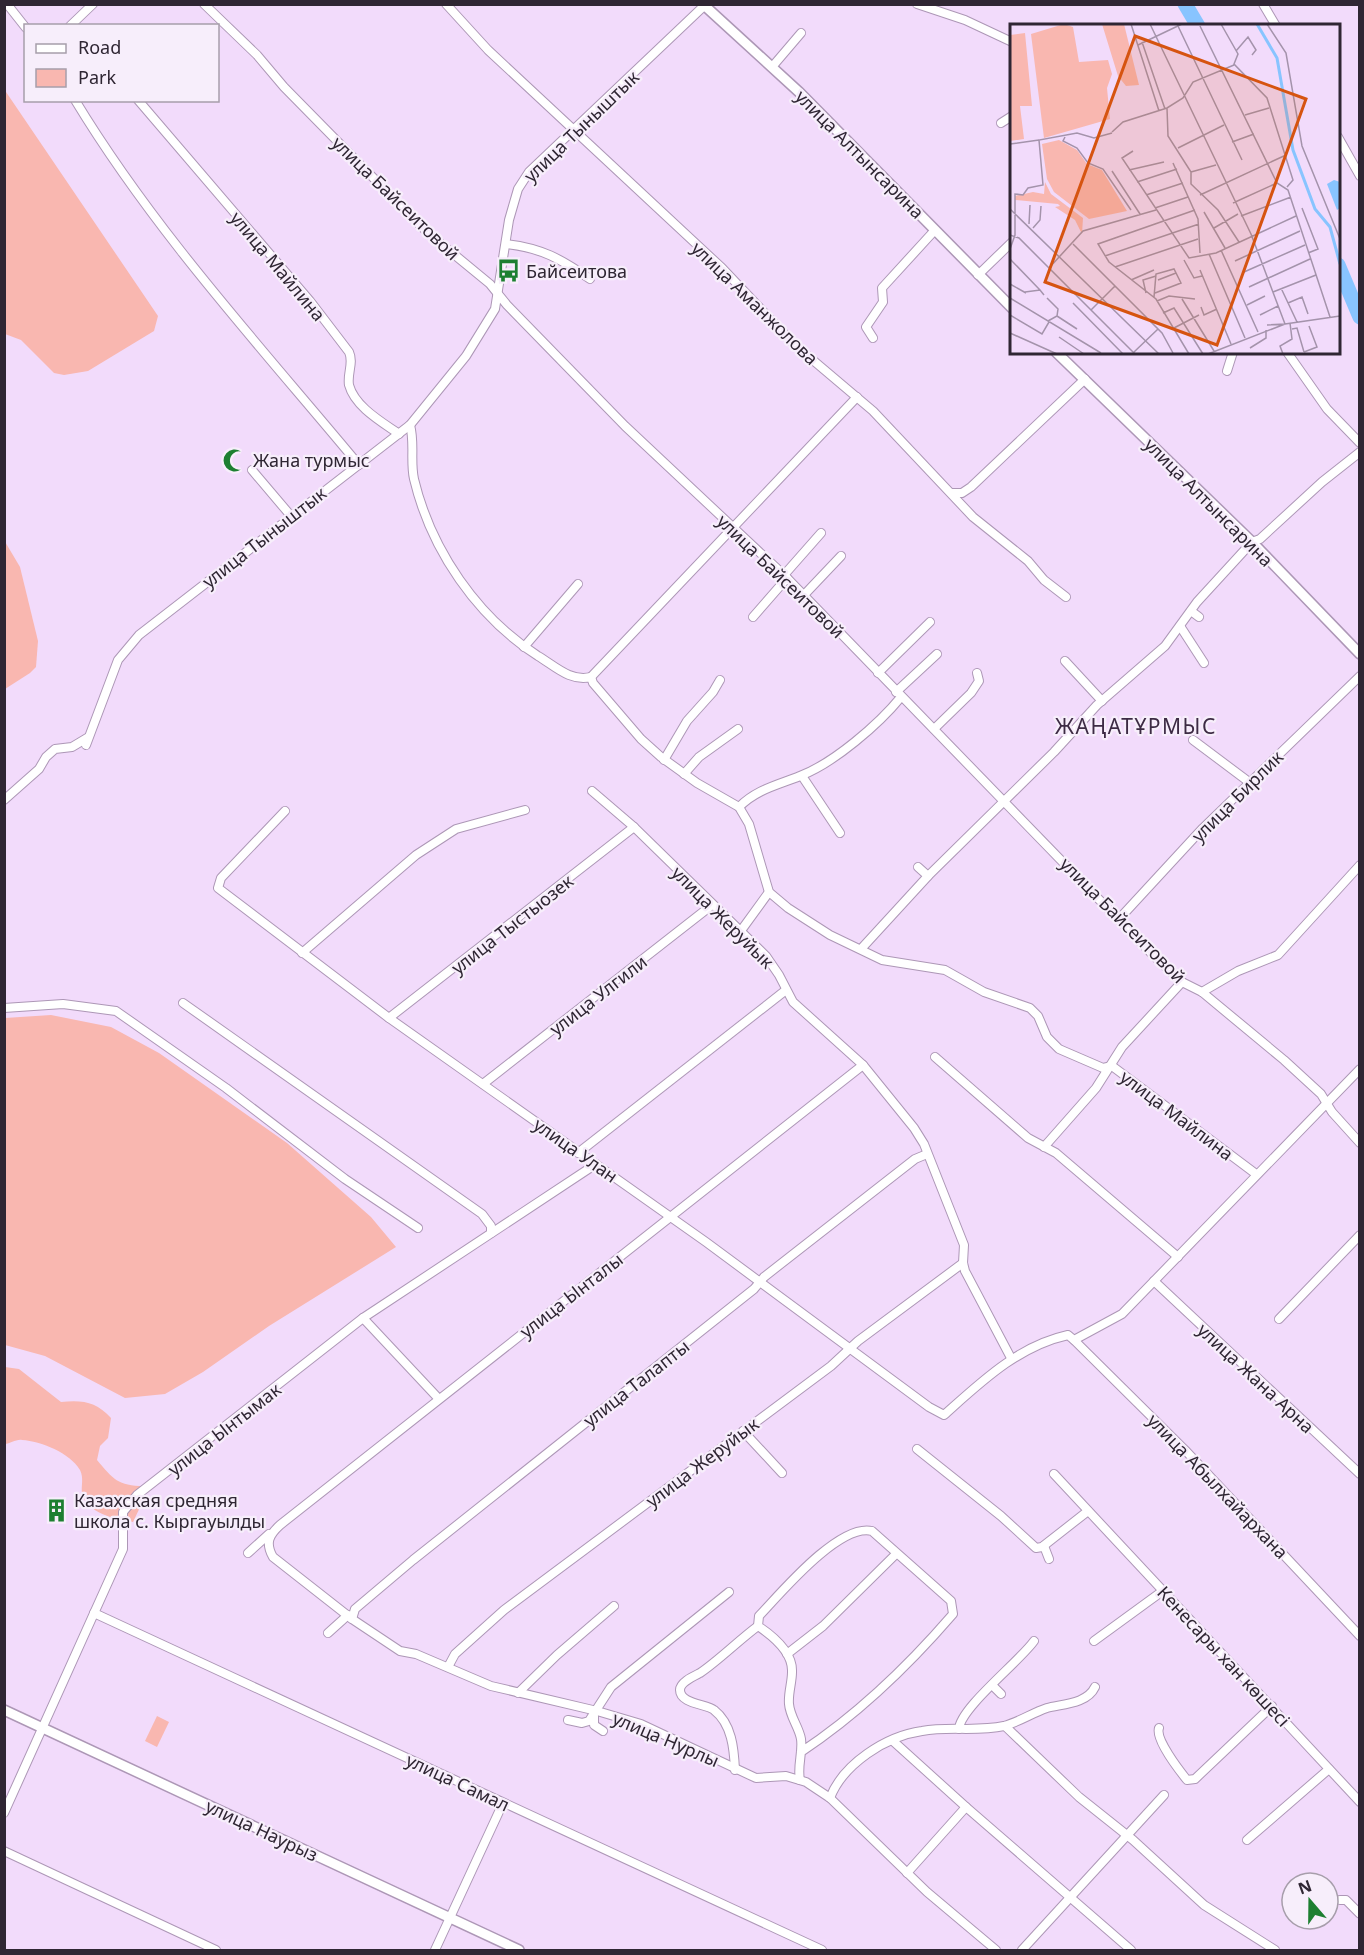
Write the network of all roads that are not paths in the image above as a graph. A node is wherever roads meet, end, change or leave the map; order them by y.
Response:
1 (7, 4) edge
2 (93, 4) edge
3 (204, 4) edge
4 (446, 4) edge
5 (916, 4) edge
6 (1263, 4) edge
7 (705, 5) edge
8 (72, 24) edge
9 (1275, 24) edge
10 (24, 25) edge
11 (801, 33) dead end
12 (1010, 42) edge
13 (772, 67) junction
14 (76, 102) edge
15 (140, 102) edge
16 (1010, 117) edge
17 (1001, 123) dead end
18 (574, 129) junction
19 (1340, 141) edge
20 (1359, 176) edge
21 (936, 231) junction
22 (1010, 243) edge
23 (506, 244) junction
24 (978, 275) junction
25 (590, 279) dead end
26 (499, 295) junction
27 (1010, 308) edge
28 (873, 338) dead end
29 (1058, 354) edge
30 (1232, 354) edge
31 (1288, 354) edge
32 (1227, 371) dead end
33 (1085, 379) junction
34 (857, 397) junction
35 (410, 425) junction
36 (399, 434) junction
37 (1359, 443) edge
38 (1359, 452) edge
39 (359, 465) junction
40 (252, 470) dead end
41 (952, 493) junction
42 (291, 516) junction
43 (732, 528) junction
44 (820, 533) dead end
45 (1252, 542) junction
46 (841, 556) dead end
47 (786, 576) junction
48 (578, 585) dead end
49 (804, 595) junction
50 (1065, 597) dead end
51 (1191, 611) junction
52 (753, 617) dead end
53 (1199, 617) dead end
54 (930, 622) dead end
55 (1180, 626) junction
56 (524, 647) junction
57 (937, 654) dead end
58 (1359, 654) edge
59 (1065, 661) dead end
60 (1204, 663) dead end
61 (878, 673) junction
62 (977, 673) dead end
63 (1359, 676) edge
64 (591, 677) junction
65 (720, 680) dead end
66 (899, 694) junction
67 (1102, 701) junction
68 (738, 729) dead end
69 (934, 729) junction
70 (1193, 740) dead end
71 (664, 760) junction
72 (684, 774) junction
73 (802, 776) junction
74 (1249, 782) junction
75 (592, 791) dead end
76 (4, 800) edge
77 (1003, 802) junction
78 (739, 807) junction
79 (525, 810) dead end
80 (285, 811) dead end
81 (634, 827) junction
82 (840, 833) dead end
83 (1359, 865) edge
84 (918, 867) dead end
85 (927, 876) junction
86 (769, 892) junction
87 (712, 905) junction
88 (1119, 919) junction
89 (740, 932) junction
90 (861, 949) junction
91 (302, 953) junction
92 (1182, 982) junction
93 (786, 990) junction
94 (1203, 992) junction
95 (183, 1003) dead end
96 (4, 1008) edge
97 (389, 1018) junction
98 (935, 1057) dead end
99 (862, 1065) junction
100 (1112, 1066) junction
101 (1359, 1069) edge
102 (483, 1084) junction
103 (1328, 1102) junction
104 (1359, 1143) edge
105 (1044, 1147) junction
106 (578, 1153) junction
107 (927, 1154) junction
108 (596, 1164) junction
109 (1256, 1174) junction
110 (670, 1217) junction
111 (418, 1228) dead end
112 (491, 1233) junction
113 (1359, 1235) edge
114 (1178, 1257) junction
115 (963, 1263) junction
116 (1154, 1281) junction
117 (761, 1283) junction
118 (363, 1318) junction
119 (1279, 1319) dead end
120 (1074, 1340) junction
121 (852, 1348) junction
122 (1011, 1358) junction
123 (438, 1398) junction
124 (743, 1431) junction
125 (917, 1449) dead end
126 (782, 1473) dead end
127 (1054, 1474) dead end
128 (1359, 1474) edge
129 (1088, 1511) junction
130 (273, 1531) junction
131 (1044, 1546) junction
132 (248, 1553) dead end
133 (896, 1554) junction
134 (1049, 1559) dead end
135 (1164, 1590) junction
136 (729, 1592) dead end
137 (614, 1606) dead end
138 (94, 1614) junction
139 (350, 1617) junction
140 (758, 1626) junction
141 (328, 1633) dead end
142 (1359, 1636) edge
143 (1034, 1641) dead end
144 (1094, 1641) dead end
145 (787, 1654) junction
146 (448, 1667) junction
147 (993, 1685) junction
148 (1095, 1687) dead end
149 (518, 1693) junction
150 (1001, 1694) dead end
151 (1272, 1706) junction
152 (4, 1710) edge
153 (596, 1714) junction
154 (568, 1720) dead end
155 (1005, 1726) junction
156 (43, 1727) junction
157 (1159, 1728) dead end
158 (959, 1729) junction
159 (603, 1731) dead end
160 (893, 1741) junction
161 (801, 1752) junction
162 (1329, 1769) junction
163 (735, 1770) junction
164 (800, 1780) junction
165 (1164, 1795) dead end
166 (830, 1798) junction
167 (1359, 1802) edge
168 (503, 1803) junction
169 (966, 1807) junction
170 (4, 1813) edge
171 (1127, 1836) junction
172 (1248, 1840) dead end
173 (4, 1851) edge
174 (907, 1873) junction
175 (1071, 1898) junction
176 (1340, 1900) dead end
177 (1359, 1914) edge
178 (451, 1917) junction
179 (216, 1950) edge
180 (435, 1950) edge
181 (519, 1950) edge
182 (822, 1950) edge
183 (996, 1950) edge
184 (1022, 1950) edge
185 (1131, 1950) edge
186 (1275, 1950) edge

1 - 10 street
2 - 8 street
3 - 26 street, улица Байсеитовой
4 - 18 street, улица Аманжолова
5 - 12 street
6 - 9 street
7 - 13 street, улица Алтынсарина
7 - 18 street, улица Тыныштык
11 - 13 street
13 - 21 street, улица Алтынсарина
14 - 39 street
15 - 36 street, улица Майлина
16 - 17 street
18 - 23 street, улица Тыныштык
18 - 34 street, улица Аманжолова
19 - 20 street
21 - 24 street, улица Алтынсарина
21 - 28 street
22 - 24 street
23 - 25 street
23 - 26 street, улица Тыныштык
24 - 27 street, улица Алтынсарина
26 - 35 street, улица Тыныштык
26 - 43 street, улица Байсеитовой
29 - 33 street, улица Алтынсарина
30 - 32 street
31 - 37 street
33 - 41 street
33 - 45 street, улица Алтынсарина
34 - 41 street, улица Аманжолова
34 - 43 street
35 - 36 street, улица Тыныштык
35 - 56 street
36 - 39 street, улица Тыныштык
38 - 45 street
39 - 42 street, улица Тыныштык
40 - 42 street
41 - 50 street, улица Аманжолова
42 - 76 street, улица Тыныштык
43 - 47 street, улица Байсеитовой
43 - 64 street
44 - 47 street
45 - 51 street
45 - 58 street, улица Алтынсарина
46 - 49 street
47 - 49 street, улица Байсеитовой
47 - 52 street
48 - 56 street
49 - 61 street, улица Байсеитовой
51 - 53 street
51 - 55 street
54 - 61 street
55 - 60 street
55 - 67 street
56 - 64 street
57 - 66 street
59 - 67 street
61 - 66 street, улица Байсеитовой
62 - 69 street
63 - 74 street, улица Бирлик
64 - 71 street
65 - 71 street
66 - 69 street, улица Байсеитовой
66 - 73 street
67 - 77 street
68 - 72 street
69 - 77 street, улица Байсеитовой
70 - 74 street
71 - 72 street
72 - 78 street
73 - 78 street
73 - 82 street
74 - 88 street, улица Бирлик
75 - 81 street, улица Жеруйык
77 - 85 street
77 - 88 street, улица Байсеитовой
78 - 86 street
79 - 91 street
80 - 91 street, улица Улан
81 - 87 street, улица Жеруйык
81 - 97 street, улица Тыстыозек
83 - 94 street
84 - 85 street
85 - 90 street
86 - 89 street
86 - 90 street, улица Майлина
87 - 89 street, улица Жеруйык
87 - 102 street, улица Улгили
88 - 92 street, улица Байсеитовой
89 - 93 street, улица Жеруйык
90 - 100 street, улица Майлина
91 - 97 street, улица Улан
92 - 94 street, улица Байсеитовой
92 - 100 street
93 - 99 street, улица Жеруйык
93 - 106 street
94 - 103 street, улица Байсеитовой
95 - 112 street
96 - 111 street
97 - 102 street, улица Улан
98 - 105 street
99 - 107 street, улица Жеруйык
99 - 110 street, улица Ынталы
100 - 105 street
100 - 109 street, улица Майлина
101 - 103 street
102 - 106 street, улица Улан
103 - 104 street, улица Байсеитовой
103 - 109 street
105 - 114 street
106 - 108 street, улица Улан
107 - 115 street, улица Жеруйык
107 - 117 street, улица Талапты
108 - 110 street, улица Улан
108 - 112 street, улица Ынтымак
109 - 114 street
110 - 117 street, улица Улан
110 - 123 street, улица Ынталы
112 - 118 street, улица Ынтымак
113 - 119 street
114 - 116 street
115 - 121 street, улица Жеруйык
115 - 122 street, улица Жеруйык
116 - 120 street
116 - 128 street, улица Жана Арна
117 - 121 street, улица Улан
117 - 139 street, улица Талапты
118 - 123 street
118 - 138 street, улица Ынтымак
120 - 122 street
120 - 142 street, улица Абылхайархана
121 - 122 street, улица Улан
121 - 124 street, улица Жеруйык
123 - 130 street, улица Ынталы
124 - 126 street
124 - 146 street, улица Жеруйык
125 - 131 street
127 - 129 street, Кенесары хан көшесі
129 - 131 street
129 - 135 street, Кенесары хан көшесі
130 - 132 street
130 - 139 street, улица Нурлы
131 - 134 street
133 - 140 street
133 - 145 street
133 - 161 street
135 - 144 street
135 - 151 street, Кенесары хан көшесі
136 - 153 street
137 - 149 street
138 - 156 street, улица Ынтымак
138 - 168 street, улица Самал
139 - 141 street, улица Талапты
139 - 146 street, улица Нурлы
140 - 145 street
140 - 163 street
143 - 147 street
145 - 161 street
146 - 149 street, улица Нурлы
147 - 150 street
147 - 158 street
148 - 155 street
149 - 153 street, улица Нурлы
151 - 157 street
151 - 162 street, Кенесары хан көшесі
152 - 156 street, улица Наурыз
153 - 154 street
153 - 159 street
153 - 163 street, улица Нурлы
155 - 158 street
155 - 171 street
156 - 170 street, улица Ынтымак
156 - 178 street, улица Наурыз
158 - 160 street
160 - 166 street
160 - 169 street
161 - 164 street
162 - 167 street, Кенесары хан көшесі
162 - 172 street
163 - 164 street, улица Нурлы
164 - 166 street, улица Нурлы
165 - 171 street
166 - 174 street, улица Нурлы
168 - 178 street
168 - 182 street, улица Самал
169 - 174 street
169 - 175 street
171 - 175 street
171 - 186 street
173 - 179 street
174 - 183 street, улица Нурлы
175 - 184 street
175 - 185 street
176 - 177 street
178 - 180 street
178 - 181 street, улица Наурыз

